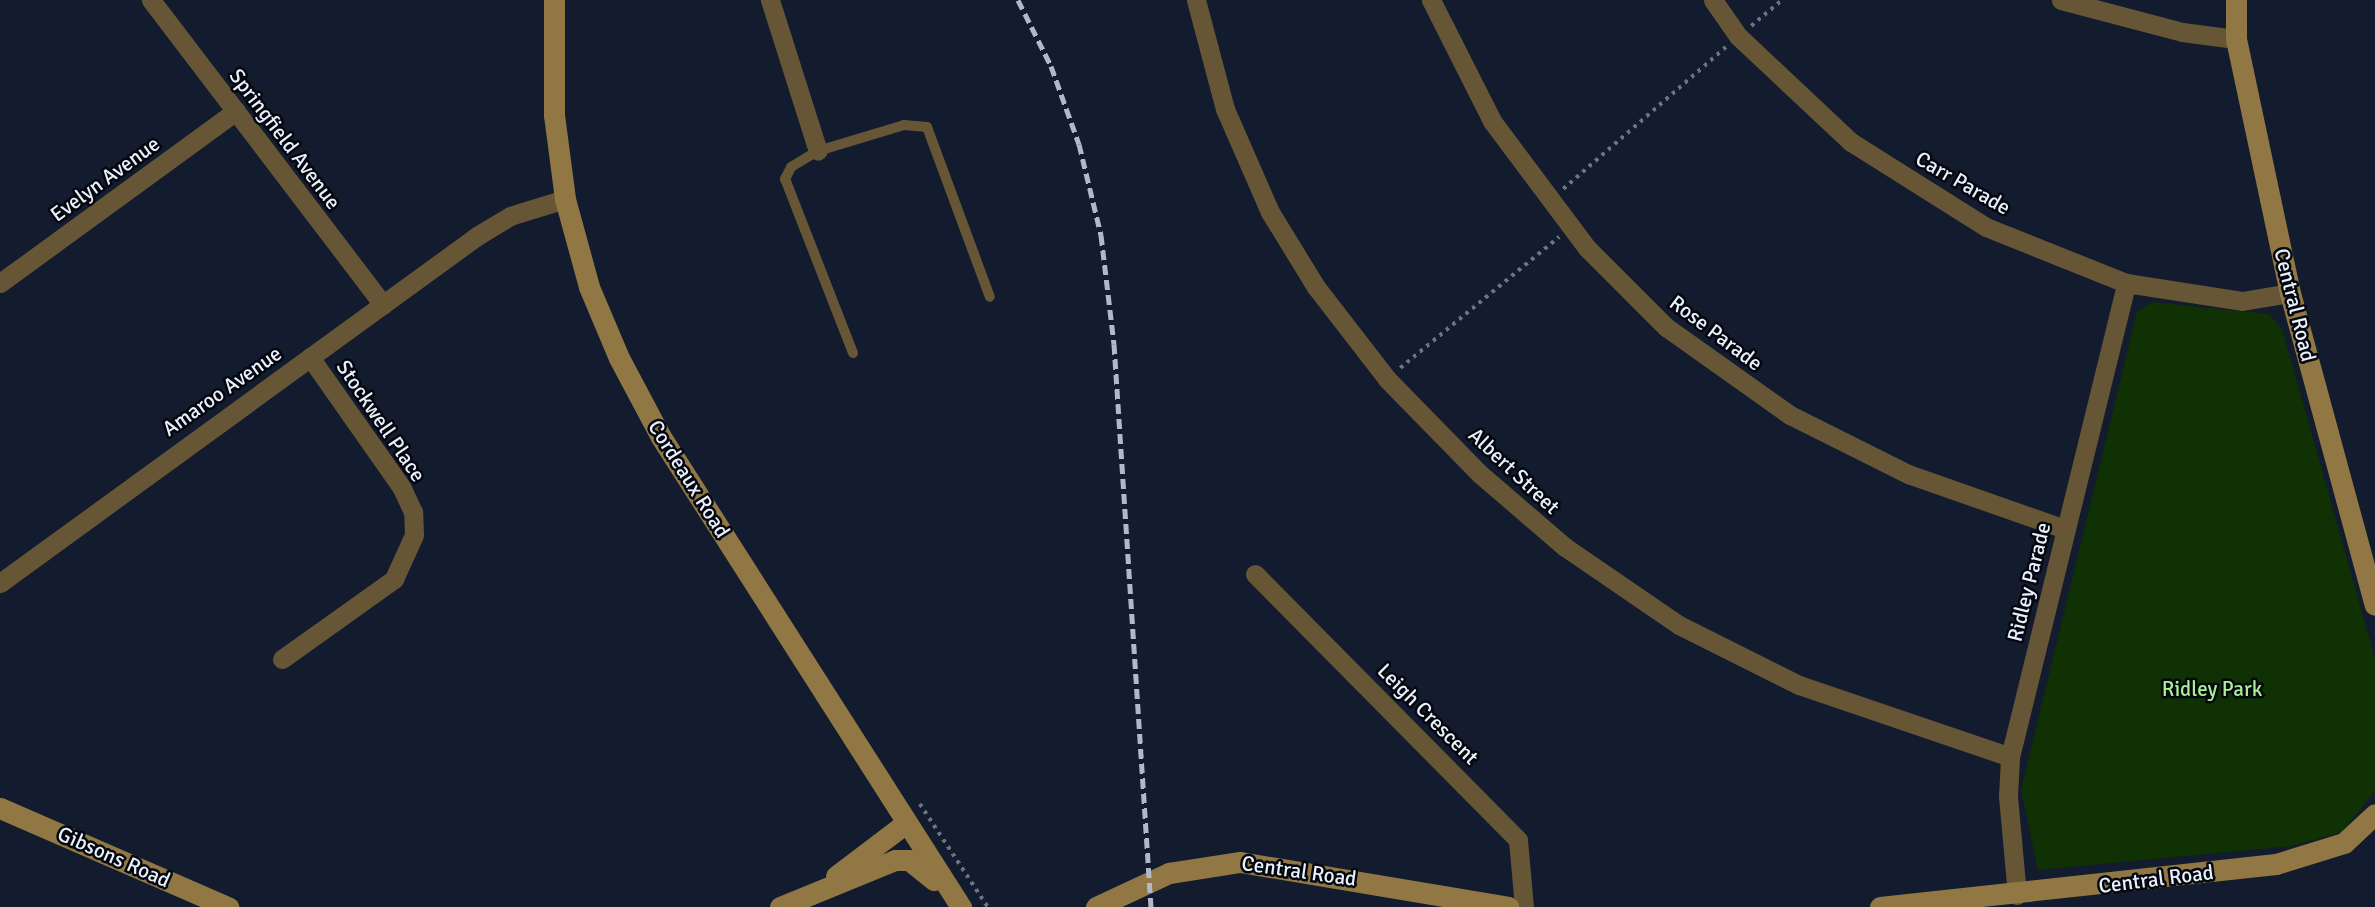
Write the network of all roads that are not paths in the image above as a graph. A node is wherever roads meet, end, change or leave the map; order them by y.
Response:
1 (151, 0) edge
2 (554, 0) edge
3 (770, 0) edge
4 (1196, 0) edge
5 (1431, 0) edge
6 (1713, 0) edge
7 (2061, 0) edge
8 (2236, 0) edge
9 (2236, 38) junction
10 (236, 111) junction
11 (818, 151) junction
12 (566, 206) junction
13 (0, 283) edge
14 (2126, 283) junction
15 (2290, 293) junction
16 (989, 297) dead end
17 (383, 305) junction
18 (853, 353) dead end
19 (310, 357) junction
20 (2065, 529) junction
21 (1255, 574) dead end
22 (0, 583) edge
23 (2375, 606) edge
24 (282, 659) dead end
25 (2010, 757) junction
26 (0, 808) edge
27 (2375, 814) edge
28 (906, 823) junction
29 (828, 886) junction
30 (2018, 901) edge
31 (228, 907) edge
32 (780, 907) edge
33 (954, 907) edge
34 (961, 907) edge
35 (1096, 907) edge
36 (1508, 907) edge
37 (1524, 907) edge
38 (1880, 907) edge

1 - 10 street, Springfield Avenue
2 - 12 main road, Cordeaux Road
3 - 11 street
4 - 25 street, Albert Street
5 - 20 street, Rose Parade
6 - 14 street, Carr Parade
7 - 9 street
8 - 9 main road, Central Road
9 - 15 main road, Central Road
10 - 13 street, Evelyn Avenue
10 - 17 street, Springfield Avenue
11 - 16 lane
11 - 18 lane
12 - 17 street, Amaroo Avenue
12 - 28 main road, Cordeaux Road
14 - 15 street, Carr Parade
14 - 20 street, Ridley Parade
15 - 23 main road, Central Road
17 - 19 street, Amaroo Avenue
19 - 22 street, Amaroo Avenue
19 - 24 street, Stockwell Place
20 - 25 street, Ridley Parade
21 - 37 street, Leigh Crescent
25 - 30 street, Ridley Parade
26 - 31 main road, Gibsons Road
27 - 30 main road, Central Road
28 - 29 main road
28 - 34 main road, Cordeaux Road
29 - 32 main road
29 - 33 main road
30 - 38 main road, Central Road
35 - 36 main road, Central Road

